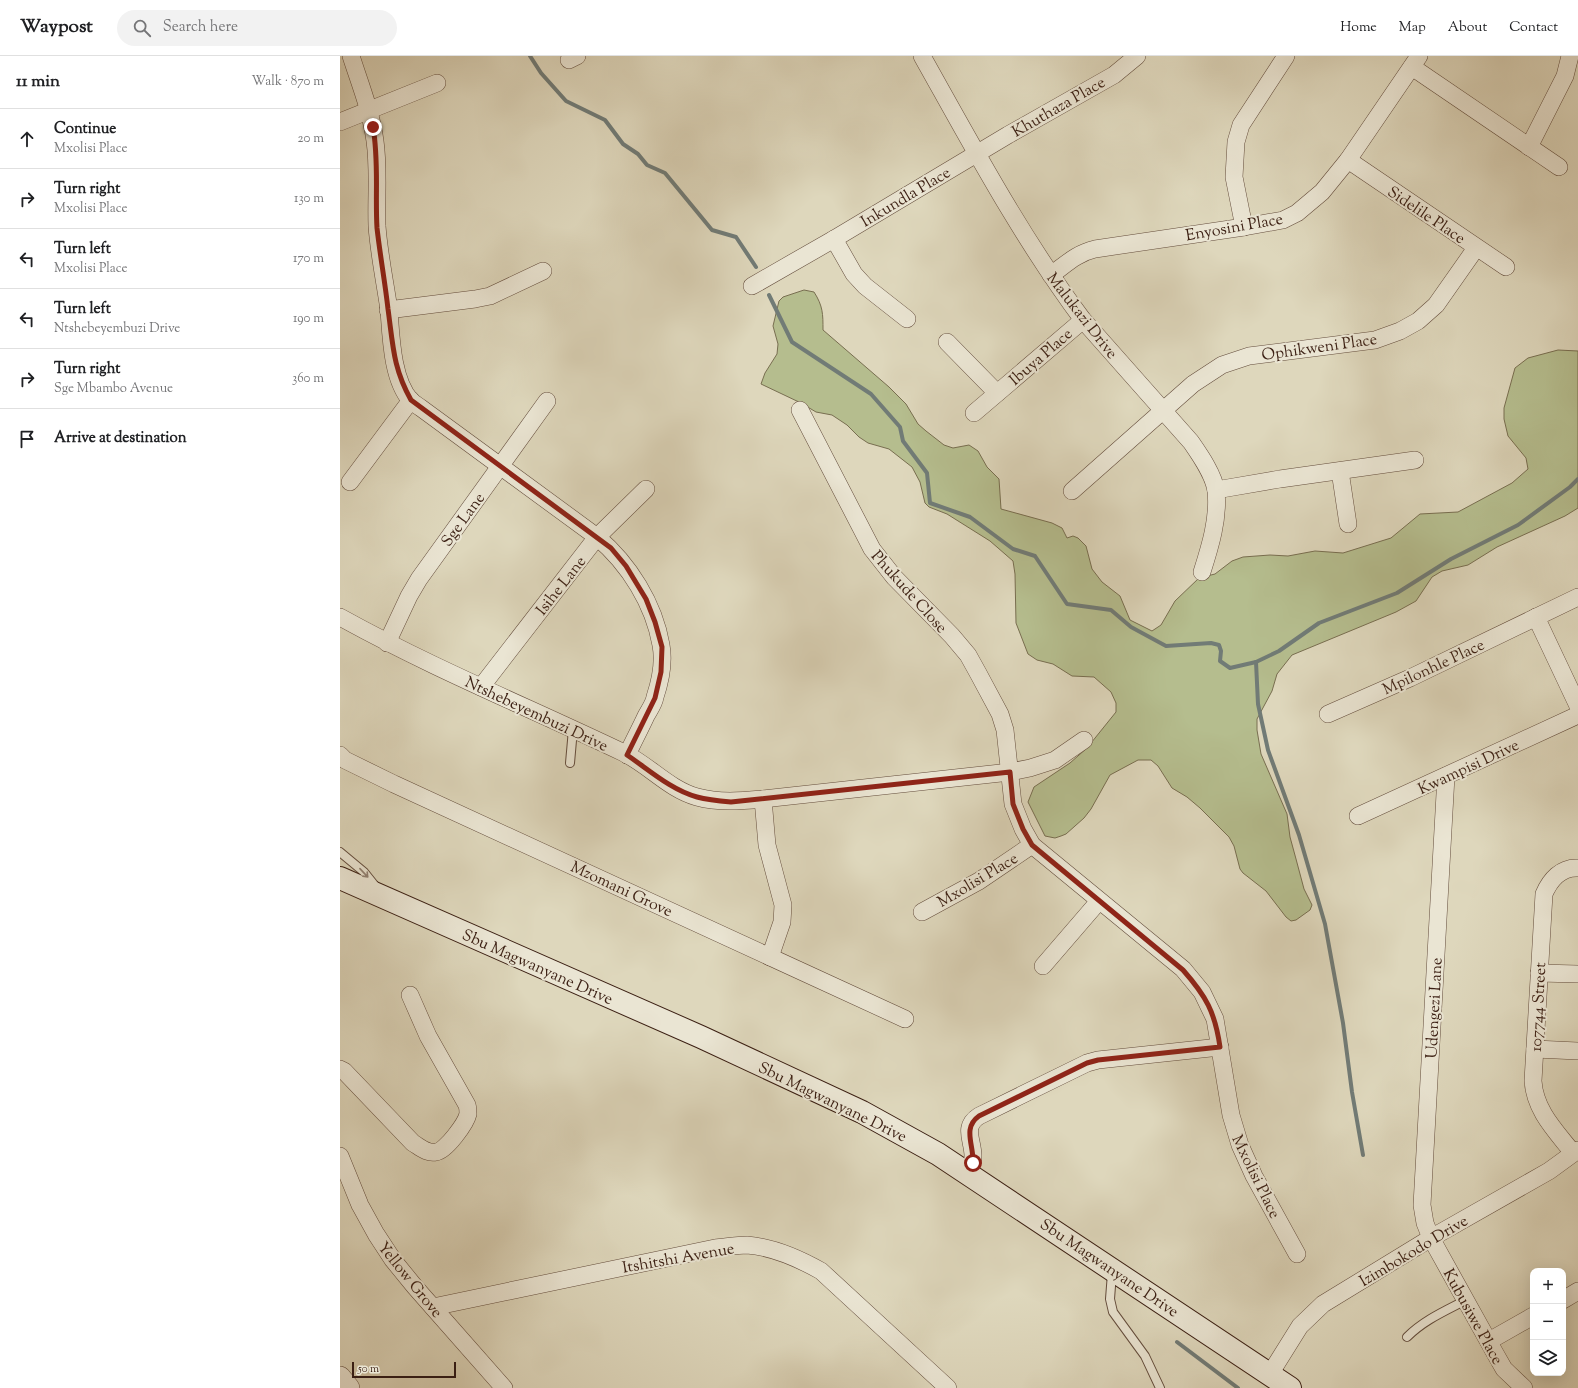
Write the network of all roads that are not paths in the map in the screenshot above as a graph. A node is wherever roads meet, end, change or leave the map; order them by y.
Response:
1 (351, 56) edge
2 (922, 56) edge
3 (1137, 56) edge
4 (1286, 56) edge
5 (1570, 56) edge
6 (1416, 61) edge
7 (437, 83) dead end
8 (369, 110) junction
9 (340, 122) edge
10 (1529, 147) junction
11 (977, 153) junction
12 (1348, 160) junction
13 (1559, 168) dead end
14 (1244, 226) junction
15 (834, 239) junction
16 (1476, 248) junction
17 (1506, 267) dead end
18 (543, 271) dead end
19 (1051, 275) junction
20 (752, 286) dead end
21 (388, 310) junction
22 (907, 319) dead end
23 (1083, 320) junction
24 (947, 342) dead end
25 (997, 393) junction
26 (411, 400) junction
27 (547, 402) dead end
28 (800, 410) dead end
29 (1164, 411) junction
30 (974, 413) dead end
31 (1415, 460) dead end
32 (501, 467) junction
33 (1340, 471) junction
34 (350, 482) dead end
35 (646, 489) dead end
36 (1216, 490) junction
37 (1072, 491) dead end
38 (1348, 524) dead end
39 (597, 537) junction
40 (1202, 572) dead end
41 (1578, 597) edge
42 (340, 617) edge
43 (1536, 617) junction
44 (387, 643) junction
45 (481, 687) junction
46 (1578, 706) edge
47 (1328, 714) dead end
48 (1578, 715) edge
49 (573, 729) junction
50 (1084, 740) dead end
51 (340, 755) edge
52 (627, 755) junction
53 (570, 763) dead end
54 (1010, 772) junction
55 (1446, 776) junction
56 (763, 799) junction
57 (1358, 816) dead end
58 (1032, 845) junction
59 (340, 852) edge
60 (1578, 868) edge
61 (340, 878) edge
62 (385, 898) junction
63 (1099, 901) junction
64 (922, 912) dead end
65 (770, 957) junction
66 (1043, 966) dead end
67 (1539, 973) junction
68 (1578, 974) edge
69 (410, 995) dead end
70 (905, 1019) dead end
71 (1220, 1047) junction
72 (1535, 1049) junction
73 (1578, 1051) edge
74 (340, 1069) edge
75 (1576, 1151) edge
76 (340, 1156) edge
77 (969, 1174) junction
78 (1431, 1238) junction
79 (1297, 1254) dead end
80 (1112, 1269) junction
81 (1578, 1291) edge
82 (1566, 1298) edge
83 (1466, 1300) junction
84 (433, 1307) junction
85 (1530, 1318) edge
86 (1407, 1337) dead end
87 (1489, 1341) junction
88 (1270, 1374) junction
89 (340, 1377) edge
90 (350, 1388) edge
91 (504, 1388) edge
92 (948, 1388) edge
93 (1160, 1388) edge
94 (1290, 1388) edge
95 (1524, 1388) edge

1 - 8 street
2 - 11 street, Malukazi Drive
3 - 11 street, Khuthaza Place
4 - 14 street
5 - 10 street
6 - 10 street
6 - 12 street, Enyosini Place
7 - 8 street
8 - 9 street
8 - 21 street
10 - 13 street
11 - 15 street, Inkundla Place
11 - 19 street, Malukazi Drive
12 - 14 street, Enyosini Place
12 - 16 street, Sidelile Place
14 - 19 street, Enyosini Place
15 - 20 street, Inkundla Place
15 - 22 street
16 - 17 street, Sidelile Place
16 - 29 street, Ophikweni Place
18 - 21 street
19 - 23 street, Malukazi Drive
21 - 26 street
23 - 25 street, Ibuya Place
23 - 29 street, Malukazi Drive
24 - 25 street, Ibuya Place
25 - 30 street, Ibuya Place
26 - 32 street
26 - 34 street
27 - 32 street, Sge Lane
28 - 54 street, Phukude Close
29 - 36 street, Malukazi Drive
29 - 37 street, Ophikweni Place
31 - 33 street
32 - 39 street
32 - 44 street, Sge Lane
33 - 36 street
33 - 38 street
35 - 39 street, Isihe Lane
36 - 40 street, Malukazi Drive
39 - 45 street, Isihe Lane
39 - 52 street
41 - 43 street, Mpilonhle Place
42 - 44 street, Ntshebeyembuzi Drive
43 - 46 street
43 - 47 street, Mpilonhle Place
44 - 45 street, Ntshebeyembuzi Drive
45 - 49 street, Ntshebeyembuzi Drive
48 - 55 street, Kwampisi Drive
49 - 52 street, Ntshebeyembuzi Drive
49 - 53 lane
50 - 54 street, Ntshebeyembuzi Drive
51 - 65 street, Mzomani Grove
52 - 56 street, Ntshebeyembuzi Drive
54 - 56 street, Ntshebeyembuzi Drive
54 - 58 street, Mxolisi Place
55 - 57 street, Kwampisi Drive
55 - 78 street, Udengezi Lane
56 - 65 street
58 - 63 street, Mxolisi Place
58 - 64 street, Mxolisi Place
59 -> 62 lane
60 - 67 street, 107744 Street
61 - 62 main road, Sbu Magwanyane Drive
62 - 77 main road, Sbu Magwanyane Drive
63 - 66 street
63 - 71 street, Mxolisi Place
65 - 70 street, Mzomani Grove
67 - 68 street
67 - 72 street, 107744 Street
69 - 74 street
71 - 77 street
71 - 79 street, Mxolisi Place
72 - 73 street
72 - 75 street, 107744 Street
75 - 78 street, Izimbokodo Drive
76 - 84 street, Yellow Grove
77 - 80 main road, Sbu Magwanyane Drive
78 - 83 street, Kubusiwe Place
78 - 88 street, Izimbokodo Drive
80 - 88 main road, Sbu Magwanyane Drive
80 - 93 lane
81 - 82 street
83 - 86 lane
83 - 87 street, Kubusiwe Place
84 - 91 street, Yellow Grove
84 - 92 street, Itshitshi Avenue
85 - 87 street
87 - 95 street, Kubusiwe Place
88 - 94 main road, Sbu Magwanyane Drive
89 - 90 street

